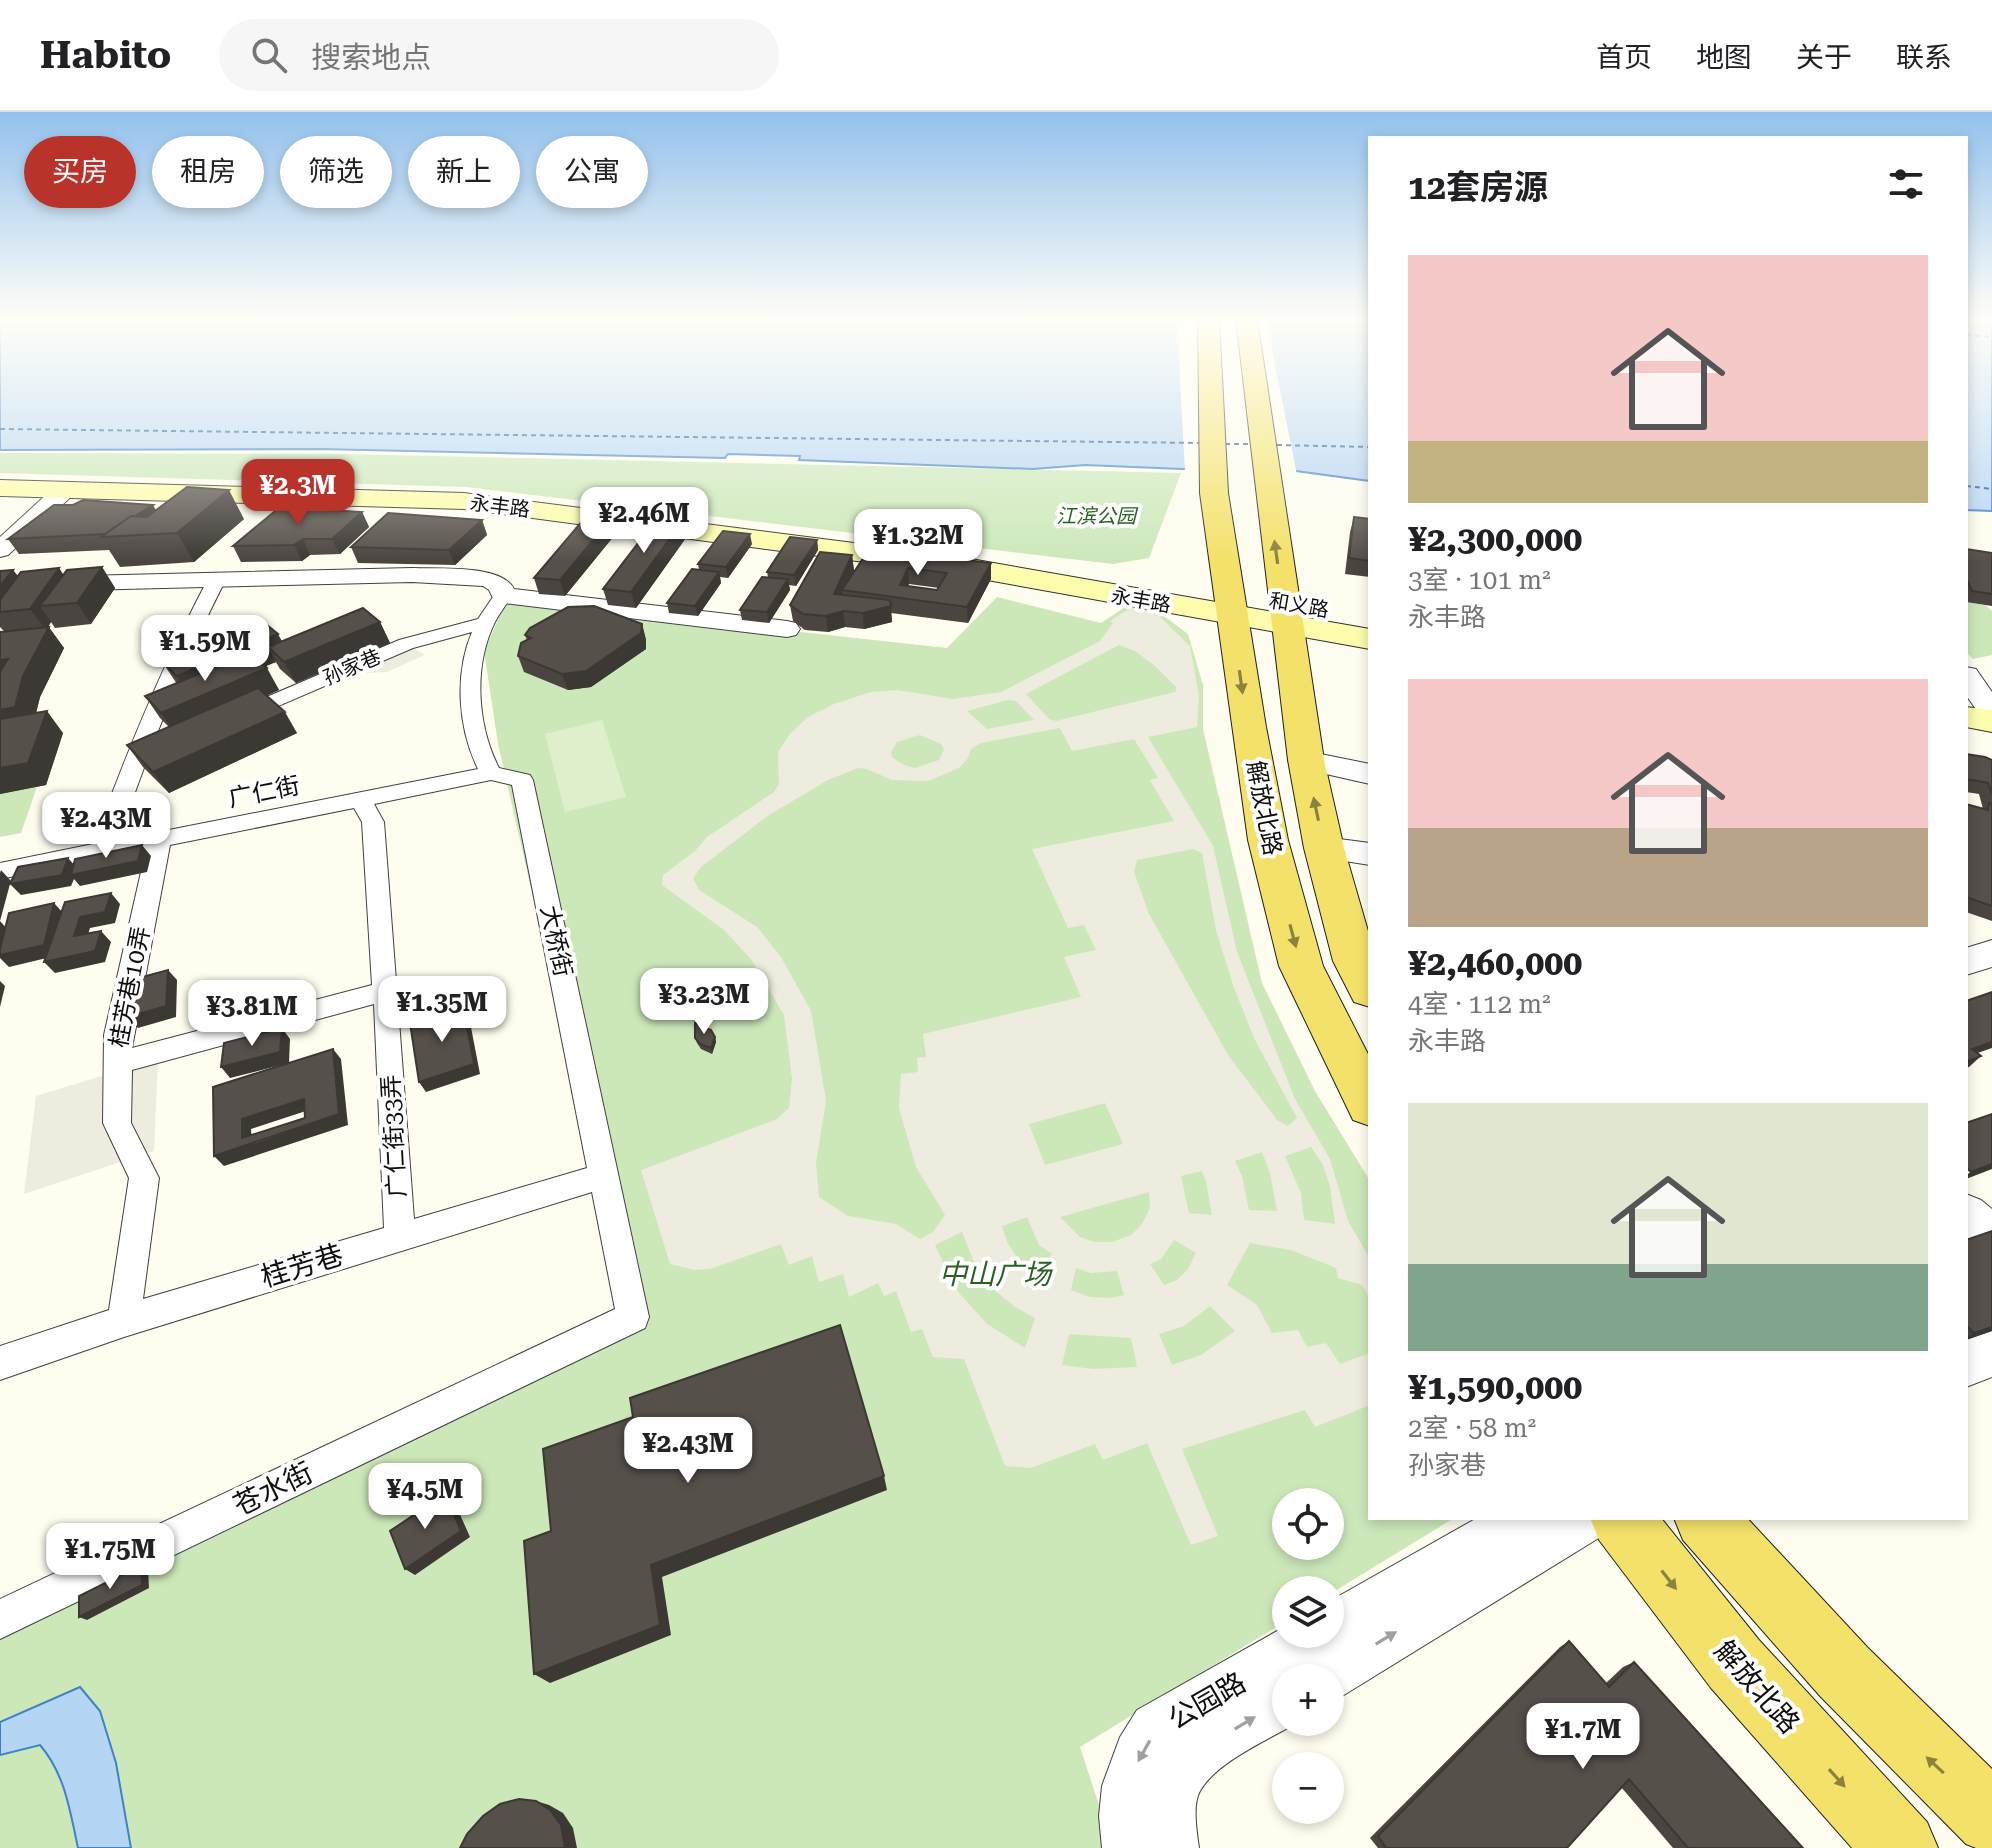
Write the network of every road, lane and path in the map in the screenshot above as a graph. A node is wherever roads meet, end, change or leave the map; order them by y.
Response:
1 (1211, 400) edge
2 (1256, 400) edge
3 (0, 475) edge
4 (0, 488) edge
5 (66, 489) junction
6 (0, 550) edge
7 (216, 581) junction
8 (0, 585) edge
9 (503, 595) junction
10 (1229, 605) junction
11 (1285, 614) junction
12 (1368, 618) edge
13 (485, 623) junction
14 (787, 629) dead end
15 (1368, 638) edge
16 (1968, 678) edge
17 (1992, 712) edge
18 (1968, 717) edge
19 (1992, 721) edge
20 (217, 725) edge
21 (1968, 738) edge
22 (1992, 742) edge
23 (162, 749) edge
24 (1306, 760) junction
25 (135, 761) junction
26 (491, 773) junction
27 (1368, 774) edge
28 (360, 799) junction
29 (160, 839) junction
30 (1324, 848) junction
31 (103, 849) junction
32 (1368, 854) edge
33 (0, 871) edge
34 (1368, 986) edge
35 (386, 991) junction
36 (116, 1063) junction
37 (1368, 1102) edge
38 (606, 1175) junction
39 (1992, 1200) edge
40 (1968, 1209) edge
41 (1968, 1212) edge
42 (400, 1236) junction
43 (1992, 1237) edge
44 (633, 1317) joint
45 (124, 1321) junction
46 (1992, 1349) edge
47 (1968, 1358) edge
48 (0, 1363) edge
49 (1524, 1520) edge
50 (1581, 1520) edge
51 (1623, 1520) edge
52 (1707, 1520) edge
53 (0, 1619) edge
54 (1344, 1623) edge
55 (1300, 1648) edge
56 (1342, 1664) edge
57 (1272, 1706) edge
58 (1992, 1818) edge
59 (1132, 1848) edge
60 (1169, 1848) edge
61 (1901, 1848) edge

1 - 10 main road, 解放北路
11 -> 2 main road, 解放北路
3 - 10 main road, 永丰路
4 - 5 main road, 永丰路
5 - 6 street
5 - 10 main road, 永丰路
7 - 8 street
7 - 9 street
7 - 25 street
9 - 13 street
9 - 14 street
10 - 11 main road, 和义路
10 -> 37 main road, 解放北路
11 - 12 main road, 和义路
11 - 15 main road, 和义路
11 - 24 main road, 解放北路
13 - 20 street, 孙家巷
13 - 26 street
16 - 17 street
18 - 19 main road
21 - 22 main road
23 - 25 street
24 - 27 street
30 -> 24 main road, 解放北路
25 - 31 street
26 - 28 street, 广仁街
26 - 38 street, 大桥街
28 - 29 street, 广仁街
28 - 35 street, 广仁街33弄
29 - 31 street, 广仁街
29 - 36 street, 桂芳巷10弄
30 - 32 street
30 - 34 main road, 解放北路
31 - 33 street, 广仁街
35 - 36 street
35 - 42 street, 广仁街33弄
36 - 45 street, 桂芳巷10弄
38 - 42 street, 桂芳巷
38 - 44 street, 大桥街
39 - 40 street
41 - 43 street
42 - 45 street, 桂芳巷
44 - 53 street, 苍水街
45 - 48 street, 桂芳巷
46 - 47 street
49 - 54 street
56 -> 50 street
51 -> 61 main road, 解放北路
58 -> 52 main road
55 -> 59 street, 公园路
60 -> 57 street, 公园路

